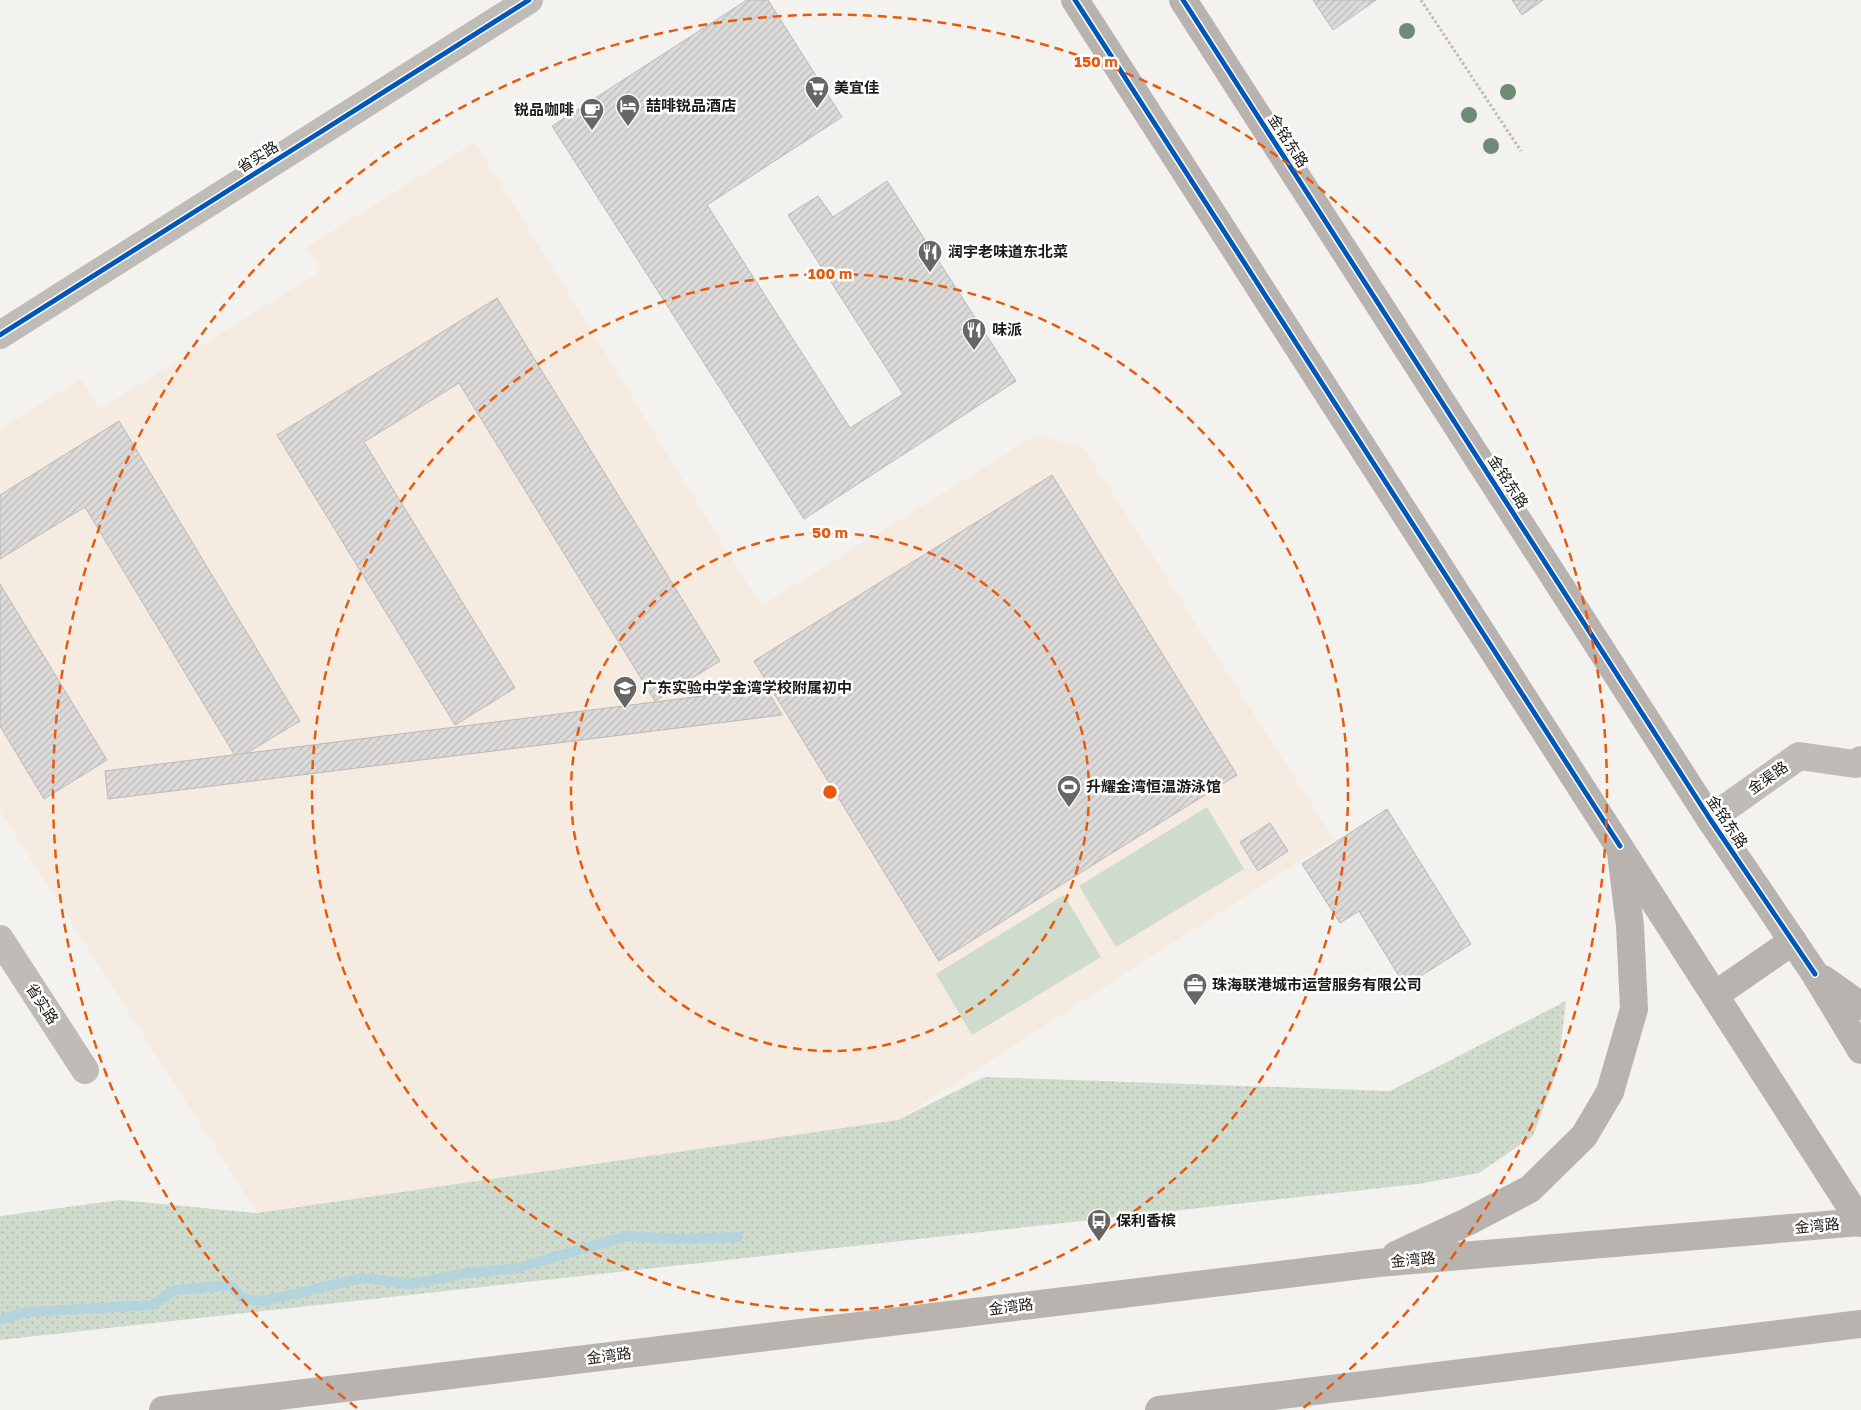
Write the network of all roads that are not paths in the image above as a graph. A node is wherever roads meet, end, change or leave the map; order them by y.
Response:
1 (529, 0) edge
2 (1076, 0) edge
3 (1183, 0) edge
4 (0, 336) edge
5 (1861, 760) edge
6 (1710, 819) junction
7 (1620, 846) junction
8 (0, 939) edge
9 (1793, 941) junction
10 (1816, 974) junction
11 (1715, 994) junction
12 (1861, 1006) edge
13 (1861, 1050) edge
14 (85, 1070) dead end
15 (1861, 1222) edge
16 (1378, 1263) junction
17 (1861, 1324) edge
18 (163, 1410) edge
19 (1159, 1410) edge

1 - 4 street, 省实路
2 - 7 main road
3 - 6 main road, 金铭东路
5 - 6 street, 金渠路
6 - 9 main road, 金铭东路
7 - 11 main road
7 - 16 main road
8 - 14 street, 省实路
9 - 10 main road, 金铭东路
9 - 11 main road
10 - 12 main road
10 - 13 main road, 金铭东路
11 - 15 main road
15 - 16 main road, 金湾路
16 - 18 main road, 金湾路
17 - 19 main road

